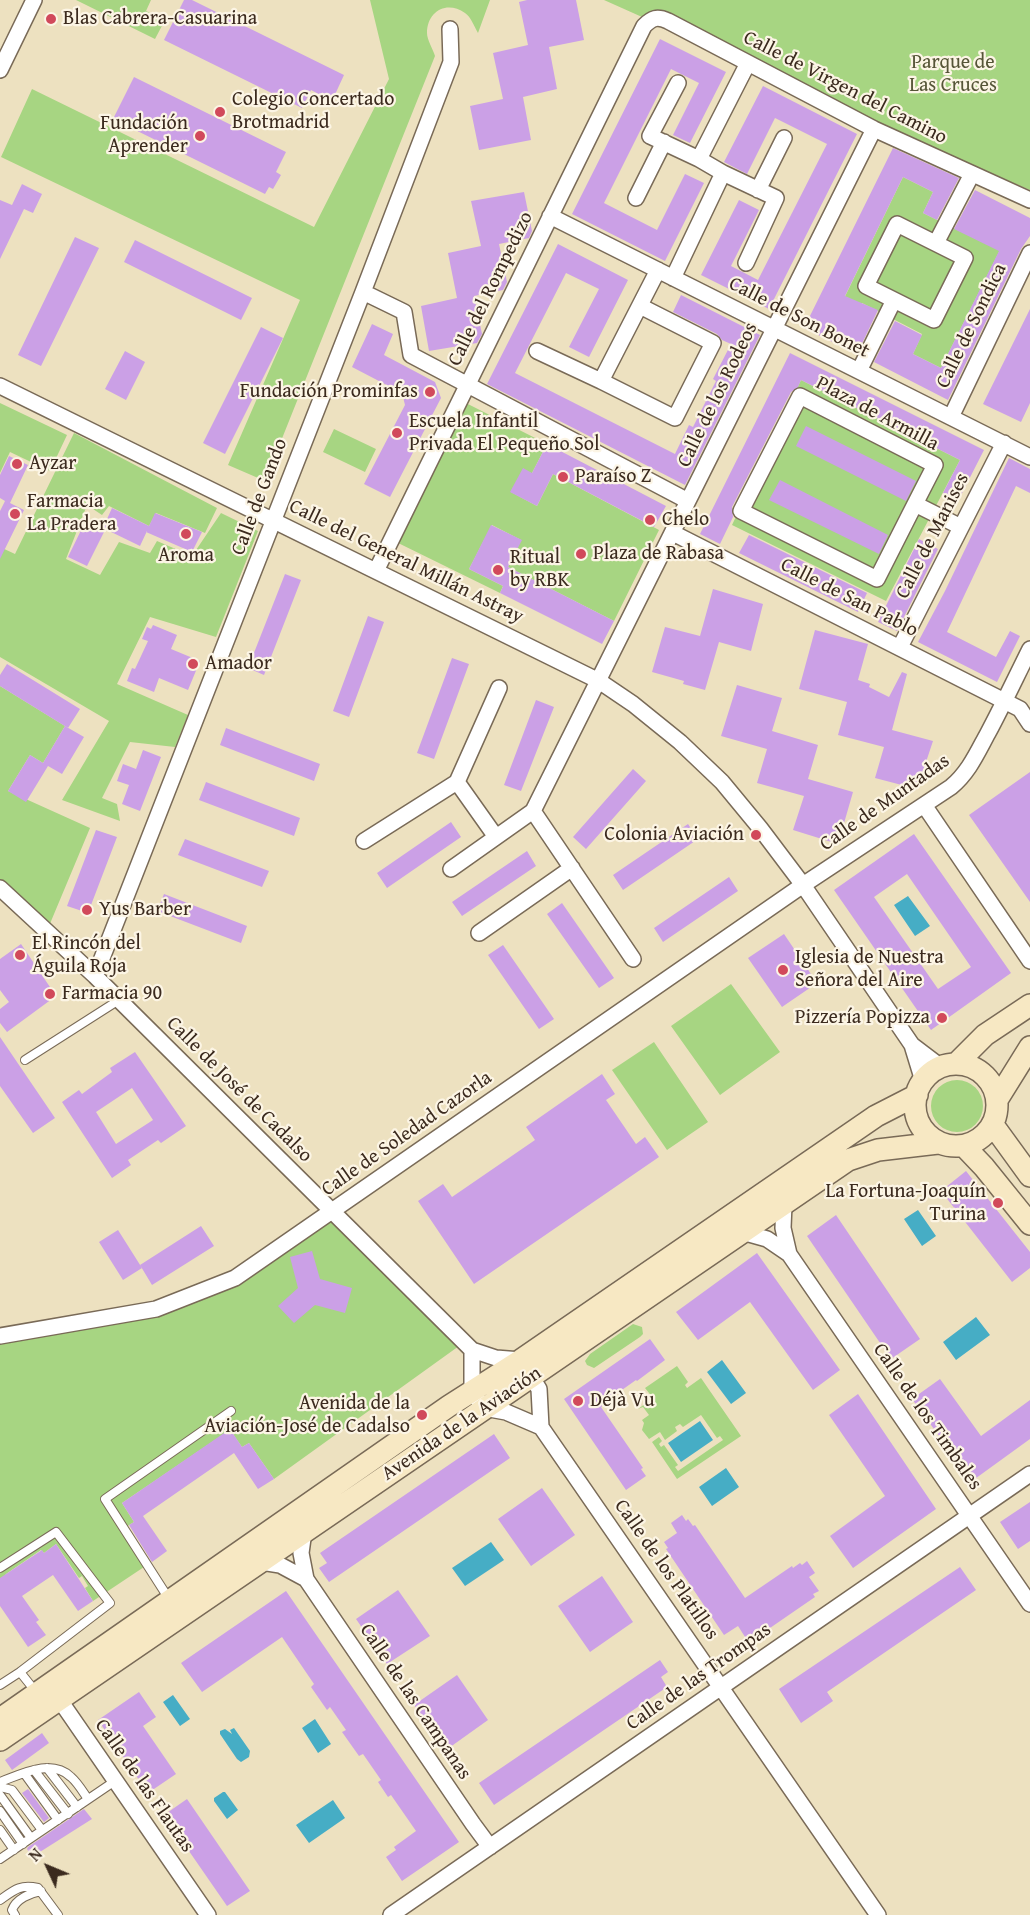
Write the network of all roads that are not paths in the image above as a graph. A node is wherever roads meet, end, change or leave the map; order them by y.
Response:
1 (34, 0) edge
2 (644, 26) joint
3 (450, 29) dead end
4 (5, 46) edge
5 (748, 63) junction
6 (0, 70) edge
7 (678, 83) dead end
8 (874, 129) junction
9 (784, 138) dead end
10 (664, 142) junction
11 (699, 159) junction
12 (723, 173) junction
13 (972, 174) junction
14 (759, 190) junction
15 (636, 198) dead end
16 (1030, 200) edge
17 (550, 216) junction
18 (936, 243) junction
19 (1030, 253) edge
20 (746, 263) dead end
21 (658, 270) junction
22 (673, 278) junction
23 (363, 292) junction
24 (894, 300) junction
25 (640, 306) junction
26 (774, 329) junction
27 (537, 351) dead end
28 (859, 371) junction
29 (601, 381) junction
30 (467, 386) junction
31 (0, 387) edge
32 (951, 417) junction
33 (1004, 443) junction
34 (1030, 457) edge
35 (688, 501) junction
36 (915, 504) junction
37 (274, 520) junction
38 (961, 527) junction
39 (673, 533) junction
40 (376, 571) junction
41 (900, 647) junction
42 (1030, 649) edge
43 (599, 681) junction
44 (500, 688) dead end
45 (1005, 702) junction
46 (1030, 724) edge
47 (457, 782) junction
48 (924, 805) junction
49 (533, 811) junction
50 (496, 837) junction
51 (364, 841) dead end
52 (572, 868) junction
53 (451, 869) dead end
54 (802, 885) junction
55 (2, 894) edge
56 (478, 933) dead end
57 (633, 959) dead end
58 (1030, 961) edge
59 (95, 976) junction
60 (119, 1000) junction
61 (1030, 1005) edge
62 (912, 1045) junction
63 (1030, 1047) edge
64 (26, 1060) dead end
65 (949, 1065) junction
66 (920, 1088) junction
67 (998, 1100) junction
68 (993, 1125) junction
69 (938, 1143) junction
70 (964, 1146) junction
71 (1029, 1172) edge
72 (784, 1204) junction
73 (332, 1212) junction
74 (1030, 1224) edge
75 (742, 1232) junction
76 (789, 1254) junction
77 (0, 1336) edge
78 (472, 1350) junction
79 (531, 1375) junction
80 (472, 1392) junction
81 (484, 1408) junction
82 (231, 1411) dead end
83 (506, 1412) junction
84 (541, 1427) junction
85 (1030, 1474) edge
86 (969, 1516) junction
87 (304, 1531) junction
88 (261, 1562) junction
89 (0, 1568) edge
90 (306, 1579) junction
91 (170, 1601) junction
92 (1030, 1604) edge
93 (20, 1672) junction
94 (0, 1685) edge
95 (722, 1687) junction
96 (37, 1693) junction
97 (59, 1699) junction
98 (0, 1719) edge
99 (0, 1740) edge
100 (47, 1768) junction
101 (34, 1770) junction
102 (24, 1773) junction
103 (115, 1781) junction
104 (0, 1782) edge
105 (0, 1786) edge
106 (0, 1795) edge
107 (88, 1799) junction
108 (77, 1807) junction
109 (0, 1811) edge
110 (68, 1814) junction
111 (58, 1820) junction
112 (0, 1830) edge
113 (42, 1830) junction
114 (31, 1838) junction
115 (23, 1844) junction
116 (490, 1847) junction
117 (14, 1850) junction
118 (1, 1856) edge
119 (41, 1891) junction
120 (0, 1900) edge
121 (15, 1915) edge
122 (58, 1915) edge
123 (208, 1915) edge
124 (392, 1915) edge
125 (878, 1915) edge

1 - 4 street
2 - 5 street, Calle de Virgen del Camino
2 - 17 street, Calle del Rompedizo
3 - 23 street, Calle de Gando
4 - 6 street
5 - 8 street, Calle de Virgen del Camino
5 - 11 street
7 - 10 street
8 - 13 street, Calle de Virgen del Camino
8 - 26 street, Calle de los Rodeos
9 - 14 street
10 - 11 street
10 - 15 street
11 - 12 street
12 - 14 street
12 - 22 street
13 - 16 street, Calle de Virgen del Camino
13 - 18 street
14 - 20 street
17 - 21 street, Calle de Son Bonet
17 - 30 street, Calle del Rompedizo
18 - 24 street
18 - 24 street
19 - 32 street, Calle de Sondica
21 - 22 street, Calle de Son Bonet
21 - 25 street
22 - 26 street, Calle de Son Bonet
23 - 30 street
23 - 37 street, Calle de Gando
24 - 28 street
25 - 29 street
25 - 29 street
26 - 28 street, Calle de Son Bonet
26 - 35 street, Calle de los Rodeos
27 - 29 street
28 - 32 street, Calle de Son Bonet
30 - 35 street
30 - 40 street, Calle del Rompedizo
31 - 37 street, Calle del General Millán Astray
32 - 33 street, Calle de Son Bonet
33 - 34 street, Calle de Son Bonet
33 - 38 street, Calle de Manises
35 - 39 street, Calle de los Rodeos
36 - 36 street, Plaza de Armilla
36 - 38 street
37 - 40 street, Calle del General Millán Astray
37 - 59 street, Calle de Gando
38 - 41 street, Calle de Manises
39 - 41 street, Calle de San Pablo
39 - 43 street, Calle de los Rodeos
40 - 43 street, Calle del General Millán Astray
41 - 45 street, Calle de San Pablo
42 - 45 street, Calle de Muntadas
43 - 49 street
43 - 54 street, Calle del General Millán Astray
44 - 47 street
45 - 46 street, Calle de San Pablo
45 - 48 street, Calle de Muntadas
47 - 50 street
47 - 51 street
48 - 54 street, Calle de Muntadas
48 - 58 street
49 - 50 street
49 - 52 street
50 - 53 street
52 - 56 street
52 - 57 street
54 - 62 street, Calle del General Millán Astray
54 - 73 street, Calle de Soledad Cazorla
55 - 59 street, Calle de José de Cadalso
59 - 60 street, Calle de José de Cadalso
60 - 64 lane
60 - 73 street, Calle de José de Cadalso
61 - 65 main road
62 - 65 street, Calle del General Millán Astray
62 - 66 street, Calle del General Millán Astray
63 - 67 main road
65 - 66 main road
65 - 67 main road
66 - 69 main road
66 - 79 main road, Avenida de la Aviación
67 - 68 main road
68 - 70 main road
68 - 71 main road
69 - 70 main road
69 - 72 main road, Avenida de la Aviación
70 - 74 main road
72 - 75 main road, Avenida de la Aviación
72 - 76 street, Calle de los Timbales
73 - 77 street, Calle de Soledad Cazorla
73 - 78 street, Calle de José de Cadalso
75 - 76 street, Calle de los Timbales
75 - 79 main road, Avenida de la Aviación
76 - 86 street, Calle de los Timbales
78 - 79 street, Calle de José de Cadalso
78 - 80 street
79 - 80 main road, Avenida de la Aviación
79 - 81 main road, Avenida de la Aviación
79 - 83 street
79 - 84 street
80 - 81 street
80 - 91 main road, Avenida de la Aviación
81 - 83 street
81 - 87 main road, Avenida de la Aviación
82 - 91 lane
83 - 84 street
84 - 95 street, Calle de los Platillos
85 - 86 street, Calle de las Trompas
86 - 92 street, Calle de los Timbales
86 - 95 street, Calle de las Trompas
87 - 88 main road, Avenida de la Aviación
87 - 90 street, Calle de las Campanas
88 - 90 street, Calle de las Campanas
88 - 97 main road, Avenida de la Aviación
89 - 93 lane
90 - 116 street, Calle de las Campanas
91 - 96 main road, Avenida de la Aviación
93 - 94 lane
93 - 96 lane
95 - 116 street, Calle de las Trompas
95 - 125 street, Calle de los Platillos
96 - 97 street
96 - 98 main road, Avenida de la Aviación
97 - 99 main road, Avenida de la Aviación
97 - 103 street, Calle de las Flautas
100 - 101 lane
100 - 107 lane
100 - 108 lane
101 - 102 lane
101 - 110 lane
102 - 104 lane
102 - 111 lane
103 - 107 lane
103 - 123 street, Calle de las Flautas
105 - 113 lane
106 - 114 lane
107 - 108 lane
108 - 110 lane
109 - 115 lane
110 - 111 lane
111 - 113 lane
112 - 117 lane
113 - 114 lane
114 - 115 lane
115 - 117 lane
116 - 124 street, Calle de las Trompas
117 - 118 lane
119 - 120 lane
119 - 121 lane
119 - 122 lane

